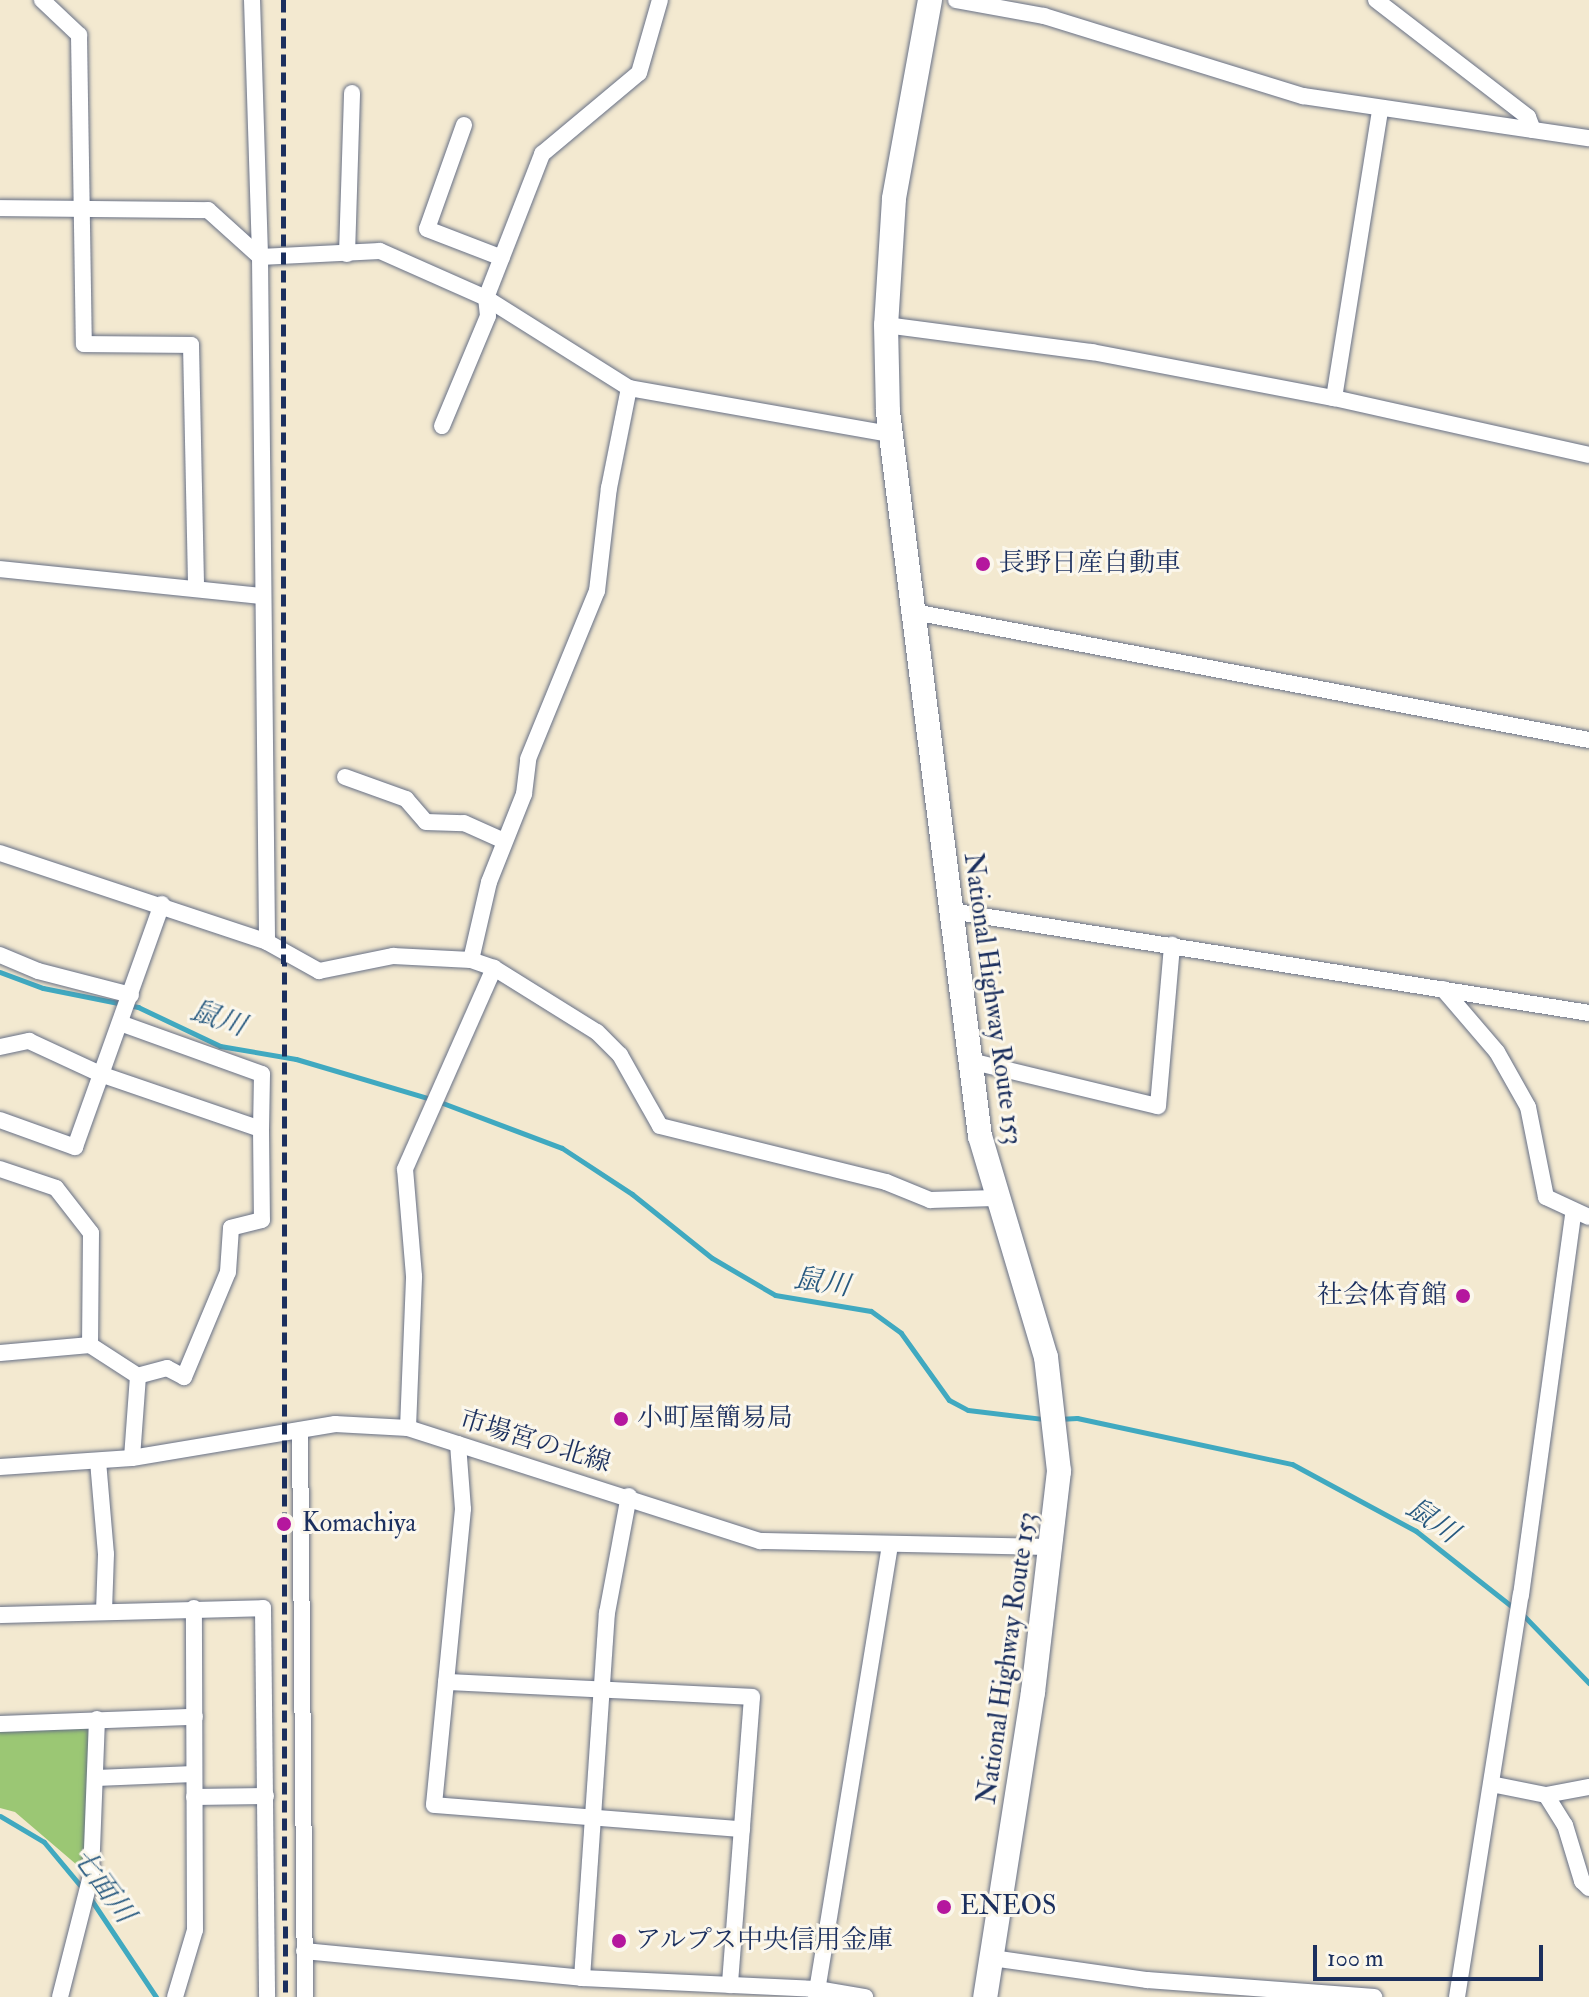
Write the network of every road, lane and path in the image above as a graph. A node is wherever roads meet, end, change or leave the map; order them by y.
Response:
1 (42, 0) edge
2 (252, 0) edge
3 (660, 0) edge
4 (930, 0) edge
5 (956, 0) edge
6 (1376, 0) edge
7 (352, 93) dead end
8 (1380, 110) junction
9 (464, 125) dead end
10 (1533, 130) junction
11 (1589, 138) edge
12 (0, 208) edge
13 (79, 209) junction
14 (347, 254) junction
15 (260, 257) junction
16 (502, 258) junction
17 (486, 298) junction
18 (886, 325) junction
19 (629, 388) junction
20 (1334, 398) junction
21 (442, 426) dead end
22 (891, 434) junction
23 (1589, 455) edge
24 (0, 569) edge
25 (196, 589) junction
26 (261, 596) junction
27 (914, 612) junction
28 (1589, 740) edge
29 (345, 777) dead end
30 (504, 841) junction
31 (0, 853) edge
32 (162, 904) junction
33 (951, 911) junction
34 (267, 942) junction
35 (1172, 945) junction
36 (0, 955) edge
37 (471, 960) junction
38 (494, 968) junction
39 (1443, 989) junction
40 (131, 995) junction
41 (1589, 1013) edge
42 (122, 1019) junction
43 (0, 1047) edge
44 (970, 1061) junction
45 (100, 1074) junction
46 (0, 1120) edge
47 (261, 1129) junction
48 (0, 1169) edge
49 (995, 1198) junction
50 (1581, 1216) edge
51 (90, 1345) junction
52 (0, 1353) edge
53 (138, 1376) junction
54 (408, 1428) junction
55 (300, 1431) junction
56 (458, 1444) junction
57 (132, 1458) junction
58 (98, 1461) junction
59 (0, 1467) edge
60 (629, 1496) junction
61 (890, 1546) junction
62 (1053, 1547) junction
63 (194, 1608) junction
64 (104, 1611) junction
65 (0, 1615) edge
66 (446, 1682) junction
67 (602, 1690) junction
68 (195, 1717) junction
69 (97, 1719) junction
70 (0, 1724) edge
71 (194, 1774) junction
72 (96, 1778) junction
73 (1491, 1784) junction
74 (1589, 1787) edge
75 (1546, 1795) junction
76 (266, 1796) junction
77 (194, 1797) junction
78 (594, 1817) junction
79 (742, 1829) junction
80 (1589, 1888) edge
81 (304, 1951) junction
82 (992, 1958) junction
83 (582, 1978) junction
84 (730, 1985) junction
85 (817, 1993) edge
86 (1363, 1996) edge
87 (60, 1997) edge
88 (175, 1997) edge
89 (267, 1997) edge
90 (305, 1997) edge
91 (865, 1997) edge
92 (985, 1997) edge
93 (1457, 1997) edge

1 - 13 street
2 - 15 street
3 - 16 street
4 - 18 highway, National Highway Route 153
5 - 8 street
6 - 10 street
7 - 14 street
8 - 10 street
8 - 20 street
9 - 16 street
10 - 11 street
12 - 13 street
13 - 15 street
13 - 25 street
14 - 15 street
14 - 17 street
15 - 26 street
16 - 17 street
17 - 19 street
17 - 21 street
18 - 20 street
18 - 22 highway, National Highway Route 153
19 - 22 street
19 - 30 street
20 - 23 street
22 - 27 highway, National Highway Route 153
24 - 25 street
25 - 26 street
26 - 34 street
27 - 28 street
27 - 33 highway, National Highway Route 153
29 - 30 street
30 - 37 street
31 - 32 street
32 - 34 street
32 - 40 street
33 - 35 street
33 - 44 highway, National Highway Route 153
34 - 37 street
35 - 39 street
35 - 44 street
36 - 40 street
37 - 38 street
38 - 49 street
38 - 54 street
39 - 41 street
39 - 50 street
40 - 42 street
42 - 45 street
42 - 47 street
43 - 45 street
44 - 49 highway, National Highway Route 153
45 - 46 street
45 - 47 street
47 - 53 street
48 - 51 street
49 - 62 highway, National Highway Route 153
50 - 73 street
51 - 52 street
51 - 53 street
53 - 57 street
54 - 55 street, 市場宮の北線
54 - 56 street, 市場宮の北線
55 - 57 street, 市場宮の北線
55 - 81 street
56 - 60 street, 市場宮の北線
56 - 66 street
57 - 58 street, 市場宮の北線
58 - 59 street, 市場宮の北線
58 - 64 street
60 - 61 street, 市場宮の北線
60 - 67 street
61 - 62 street, 市場宮の北線
61 - 85 street
62 - 82 highway, National Highway Route 153
63 - 64 street
63 - 68 street
63 - 76 street
64 - 65 street
66 - 67 street
66 - 78 street
67 - 78 street
67 - 79 street
68 - 69 street
68 - 71 street
69 - 70 street
69 - 72 street
71 - 72 street
71 - 77 street
72 - 87 street
73 - 75 street
73 - 93 street
74 - 75 street
75 - 80 street
76 - 77 street
76 - 89 street
77 - 88 street
78 - 79 street
78 - 83 street
79 - 84 street
81 - 83 street
81 - 90 street
82 - 86 street
82 - 92 highway, National Highway Route 153
83 - 84 street
84 - 85 street
85 - 91 street

